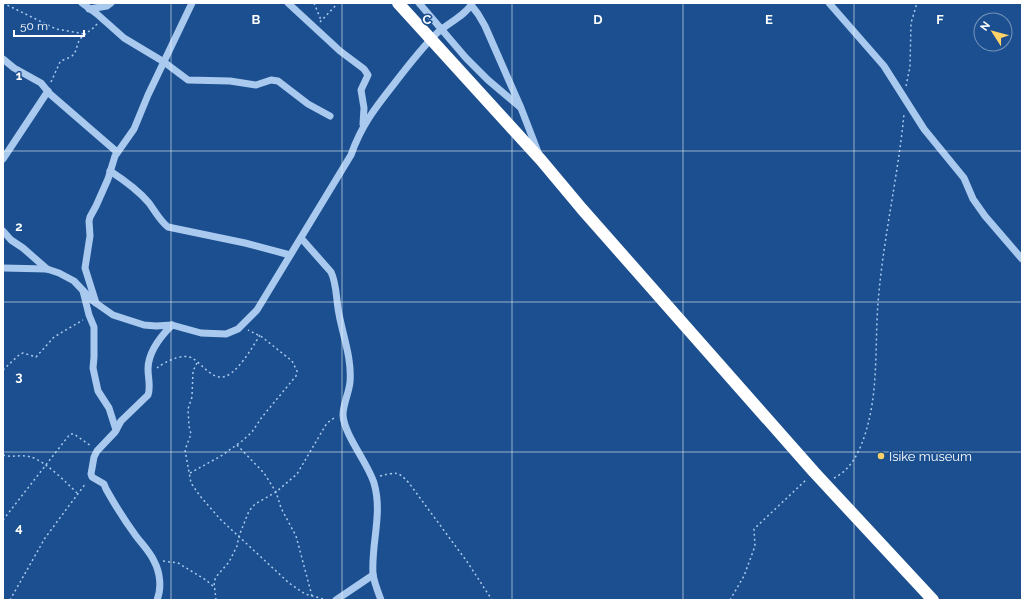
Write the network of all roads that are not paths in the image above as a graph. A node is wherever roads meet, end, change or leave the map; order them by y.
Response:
1 (82, 3) edge
2 (111, 3) edge
3 (192, 3) edge
4 (288, 3) edge
5 (398, 3) edge
6 (419, 3) edge
7 (829, 3) edge
8 (471, 4) edge
9 (89, 8) junction
10 (442, 28) junction
11 (430, 40) junction
12 (3, 60) edge
13 (164, 62) junction
14 (48, 92) junction
15 (521, 108) junction
16 (330, 116) dead end
17 (362, 128) junction
18 (117, 152) junction
19 (3, 159) edge
20 (541, 160) junction
21 (110, 171) junction
22 (3, 231) edge
23 (301, 238) junction
24 (290, 255) junction
25 (1022, 260) edge
26 (3, 268) edge
27 (48, 269) junction
28 (82, 289) junction
29 (96, 303) junction
30 (172, 326) junction
31 (116, 430) junction
32 (373, 575) junction
33 (157, 600) edge
34 (336, 600) edge
35 (381, 600) edge
36 (932, 600) edge

1 - 9 street
2 - 9 street
3 - 13 street
4 - 17 street
5 - 11 highway
6 - 10 street
7 - 25 street
8 - 10 street
8 - 15 street
9 - 13 street
10 - 11 street
10 - 15 street
11 - 17 street
11 - 20 highway
12 - 14 street
13 - 16 street
13 - 18 street
14 - 18 street
14 - 19 street
15 - 20 street
17 - 23 street
18 - 21 street
20 - 36 highway
21 - 24 street
21 - 29 street
22 - 27 street
23 - 24 street
23 - 32 street
24 - 30 street
26 - 27 street
27 - 28 street
28 - 29 street
28 - 31 street
29 - 30 street
30 - 31 street
31 - 33 street
32 - 34 street
32 - 35 street

